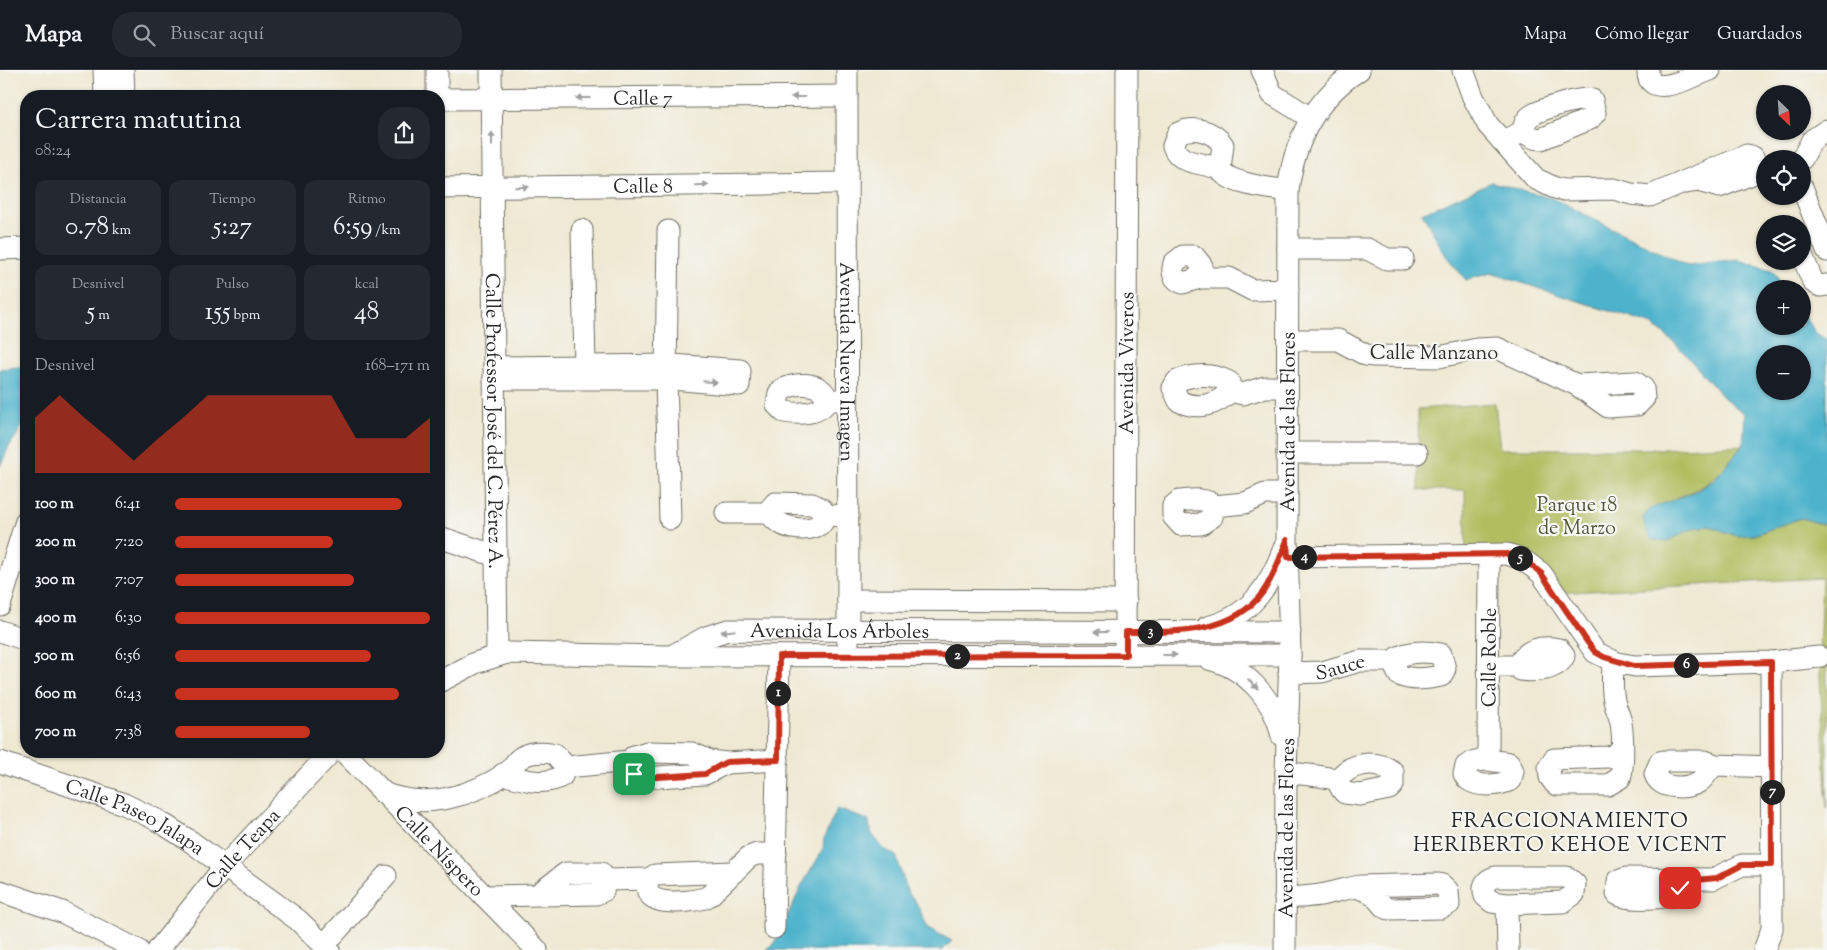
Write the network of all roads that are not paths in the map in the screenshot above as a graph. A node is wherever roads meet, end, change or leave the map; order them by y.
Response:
1 (104, 70) edge
2 (124, 70) edge
3 (437, 70) edge
4 (491, 70) edge
5 (847, 70) edge
6 (1128, 70) edge
7 (1262, 70) edge
8 (1359, 70) edge
9 (1463, 70) edge
10 (1648, 70) edge
11 (1710, 70) edge
12 (1334, 79) edge
13 (105, 90) edge
14 (124, 90) edge
15 (438, 90) edge
16 (847, 96) junction
17 (445, 98) edge
18 (491, 99) junction
19 (1311, 118) junction
20 (1827, 130) edge
21 (1523, 132) dead end
22 (1502, 141) junction
23 (1807, 150) edge
24 (1220, 169) dead end
25 (847, 183) junction
26 (1684, 183) dead end
27 (445, 188) edge
28 (492, 188) junction
29 (1288, 191) junction
30 (582, 230) dead end
31 (668, 231) dead end
32 (1811, 235) edge
33 (20, 248) edge
34 (1288, 248) junction
35 (0, 249) edge
36 (1827, 251) edge
37 (1403, 259) dead end
38 (1809, 270) edge
39 (1200, 278) dead end
40 (1827, 285) edge
41 (1288, 289) junction
42 (1288, 340) junction
43 (592, 369) junction
44 (666, 372) junction
45 (494, 373) junction
46 (1577, 384) dead end
47 (1288, 387) junction
48 (1230, 391) dead end
49 (1287, 453) junction
50 (1417, 453) dead end
51 (1287, 494) junction
52 (1214, 506) dead end
53 (726, 513) dead end
54 (848, 516) junction
55 (670, 518) dead end
56 (20, 540) edge
57 (445, 544) edge
58 (1287, 549) junction
59 (1490, 555) junction
60 (496, 556) junction
61 (848, 600) junction
62 (1126, 601) junction
63 (0, 605) edge
64 (0, 631) edge
65 (848, 631) junction
66 (1051, 632) junction
67 (1126, 632) junction
68 (1168, 632) junction
69 (1290, 632) junction
70 (20, 638) edge
71 (497, 655) junction
72 (1126, 655) junction
73 (1194, 655) junction
74 (666, 656) junction
75 (779, 656) junction
76 (848, 656) junction
77 (1051, 656) junction
78 (1604, 656) junction
79 (1819, 657) dead end
80 (1392, 661) dead end
81 (1771, 662) junction
82 (1290, 664) junction
83 (1488, 666) junction
84 (445, 679) edge
85 (1622, 746) dead end
86 (325, 758) edge
87 (349, 758) edge
88 (778, 760) junction
89 (1488, 760) dead end
90 (0, 762) edge
91 (1716, 765) dead end
92 (1772, 766) junction
93 (1286, 770) junction
94 (1337, 781) dead end
95 (381, 792) junction
96 (776, 854) junction
97 (1772, 865) junction
98 (225, 866) junction
99 (386, 876) dead end
100 (1692, 879) dead end
101 (1356, 887) dead end
102 (0, 891) edge
103 (484, 896) junction
104 (1285, 898) junction
105 (1507, 904) dead end
106 (774, 928) dead end
107 (326, 947) edge
108 (138, 950) edge
109 (158, 950) edge
110 (537, 950) edge
111 (1285, 950) edge
112 (1508, 950) edge
113 (1764, 950) edge

1 - 13 street
2 - 14 street
3 - 15 street
4 - 18 street, Calle Professor José del C. Pérez A.
5 - 16 street, Avenida Nueva Imagen
6 - 62 street, Avenida Viveros
7 - 19 street
8 - 12 street, Avenida de las Flores
9 - 22 street
10 - 11 street
12 - 19 street, Avenida de las Flores
16 -> 18 street, Calle 7
16 - 25 street, Avenida Nueva Imagen
17 - 18 street, Calle 7
28 -> 18 street, Calle Professor José del C. Pérez A.
19 - 29 street, Avenida de las Flores
20 - 23 street
21 - 22 street
22 - 26 street
24 - 29 street
28 -> 25 street, Calle 8
25 - 54 street, Avenida Nueva Imagen
27 - 28 street, Calle 8
28 - 45 street, Calle Professor José del C. Pérez A.
29 - 34 street, Avenida de las Flores
30 - 43 street
31 - 44 street
32 - 36 street
33 - 35 street
34 - 37 street
34 - 41 street, Avenida de las Flores
38 - 40 street
39 - 41 street
41 - 42 street, Avenida de las Flores
42 - 46 street, Calle Manzano
42 - 47 street, Avenida de las Flores
43 - 44 street
43 - 45 street
44 - 55 street
45 - 60 street, Calle Professor José del C. Pérez A.
47 - 48 street
47 - 49 street, Avenida de las Flores
49 - 50 street
49 - 51 street, Avenida de las Flores
51 - 52 street
51 - 58 street, Avenida de las Flores
53 - 54 street
54 - 61 street, Avenida Nueva Imagen
56 - 63 street
57 - 60 street
58 - 59 street
58 - 68 street
58 - 69 street, Avenida de las Flores
59 - 78 street
59 - 83 street, Calle Roble
60 - 71 street, Calle Professor José del C. Pérez A.
61 - 62 street
61 - 65 street, Avenida Nueva Imagen
62 - 67 street, Avenida Viveros
64 - 70 street
65 - 66 street, Avenida Los Árboles
65 -> 74 street, Avenida Los Árboles
65 - 76 street, Avenida Nueva Imagen
67 -> 66 street, Avenida Los Árboles
66 - 77 street
67 - 68 street, Avenida Los Árboles
67 - 72 street, Avenida Viveros
68 - 69 street, Avenida Los Árboles
69 - 82 street, Avenida de las Flores
71 - 74 street, Avenida Los Árboles
71 - 84 street, Avenida Los Árboles
72 -> 73 street, Avenida Los Árboles
72 - 77 street, Avenida Los Árboles
73 - 82 street, Avenida Los Árboles
73 -> 93 street
74 - 75 street, Avenida Los Árboles
75 - 76 street, Avenida Los Árboles
75 - 88 street
76 - 77 street, Avenida Los Árboles
78 - 81 street
78 - 83 street
78 - 85 street
79 - 81 street
80 - 82 street, Sauce
81 - 92 street
82 - 93 street, Avenida de las Flores
83 - 89 street, Calle Roble
86 - 98 street, Calle Teapa
87 - 95 street, Calle Níspero
88 - 95 street
88 - 96 street
90 - 98 street, Calle Paseo Jalapa
91 - 92 street
92 - 97 street
93 - 94 street
93 - 104 street, Avenida de las Flores
95 - 103 street, Calle Níspero
96 - 103 street
96 - 106 street
97 - 100 street
97 - 113 street
98 - 107 street, Calle Paseo Jalapa
98 - 109 street, Calle Teapa
99 - 107 street
101 - 104 street
102 - 108 street
103 - 110 street, Calle Níspero
104 - 111 street, Avenida de las Flores
105 - 112 street

